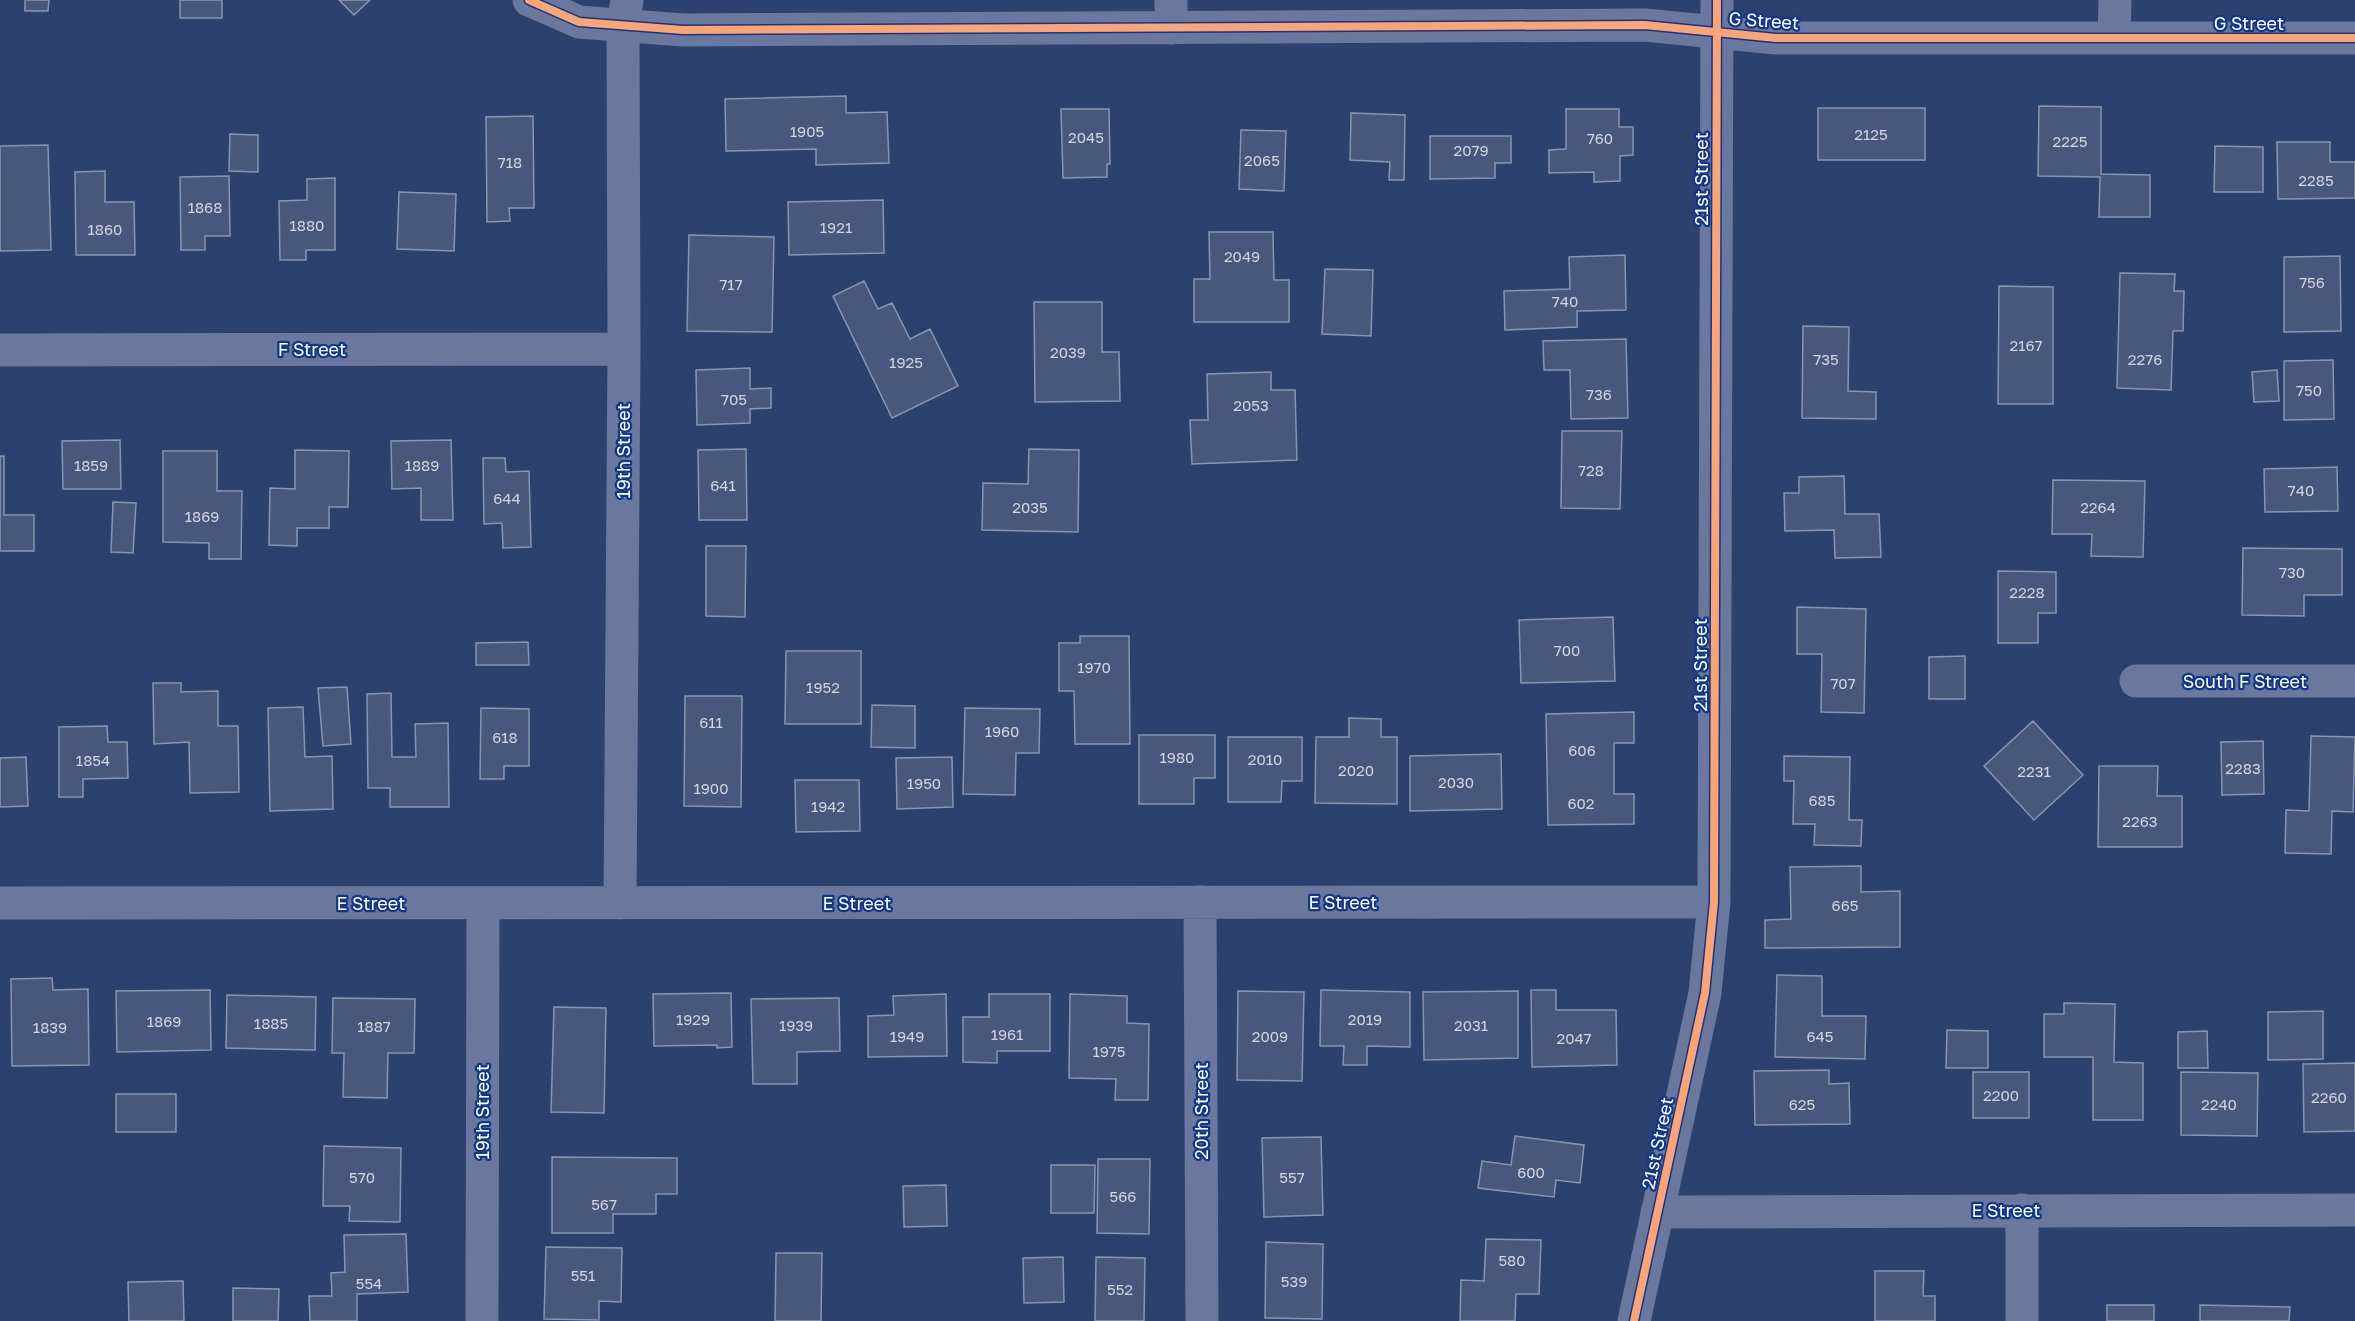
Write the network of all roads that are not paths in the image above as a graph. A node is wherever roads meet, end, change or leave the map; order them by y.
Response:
1 (529, 0) edge
2 (2115, 0) edge
3 (625, 14) edge
4 (1171, 14) edge
5 (1717, 16) edge
6 (2114, 38) junction
7 (2355, 38) edge
8 (624, 348) junction
9 (0, 350) edge
10 (2136, 681) dead end
11 (2355, 681) edge
12 (1200, 902) junction
13 (1714, 902) junction
14 (0, 903) edge
15 (483, 903) junction
16 (620, 903) junction
17 (2022, 1210) junction
18 (2355, 1210) edge
19 (1657, 1212) junction
20 (482, 1321) edge
21 (1202, 1321) edge
22 (1634, 1321) edge
23 (2022, 1321) edge

1 - 3 street, G Street
2 - 6 street
3 - 4 street, G Street
3 - 8 street, 19th Street
4 - 5 street, G Street
5 - 6 street, G Street
5 - 13 street, 21st Street
6 - 7 street, G Street
8 - 9 street, F Street
8 - 16 street, 19th Street
10 - 11 street, South F Street
12 - 13 street, E Street
12 - 16 street, E Street
12 - 21 street, 20th Street
13 - 19 street, 21st Street
14 - 15 street, E Street
15 - 16 street, E Street
15 - 20 street, 19th Street
17 - 18 street, E Street
17 - 19 street, E Street
17 - 23 street
19 - 22 street, 21st Street

